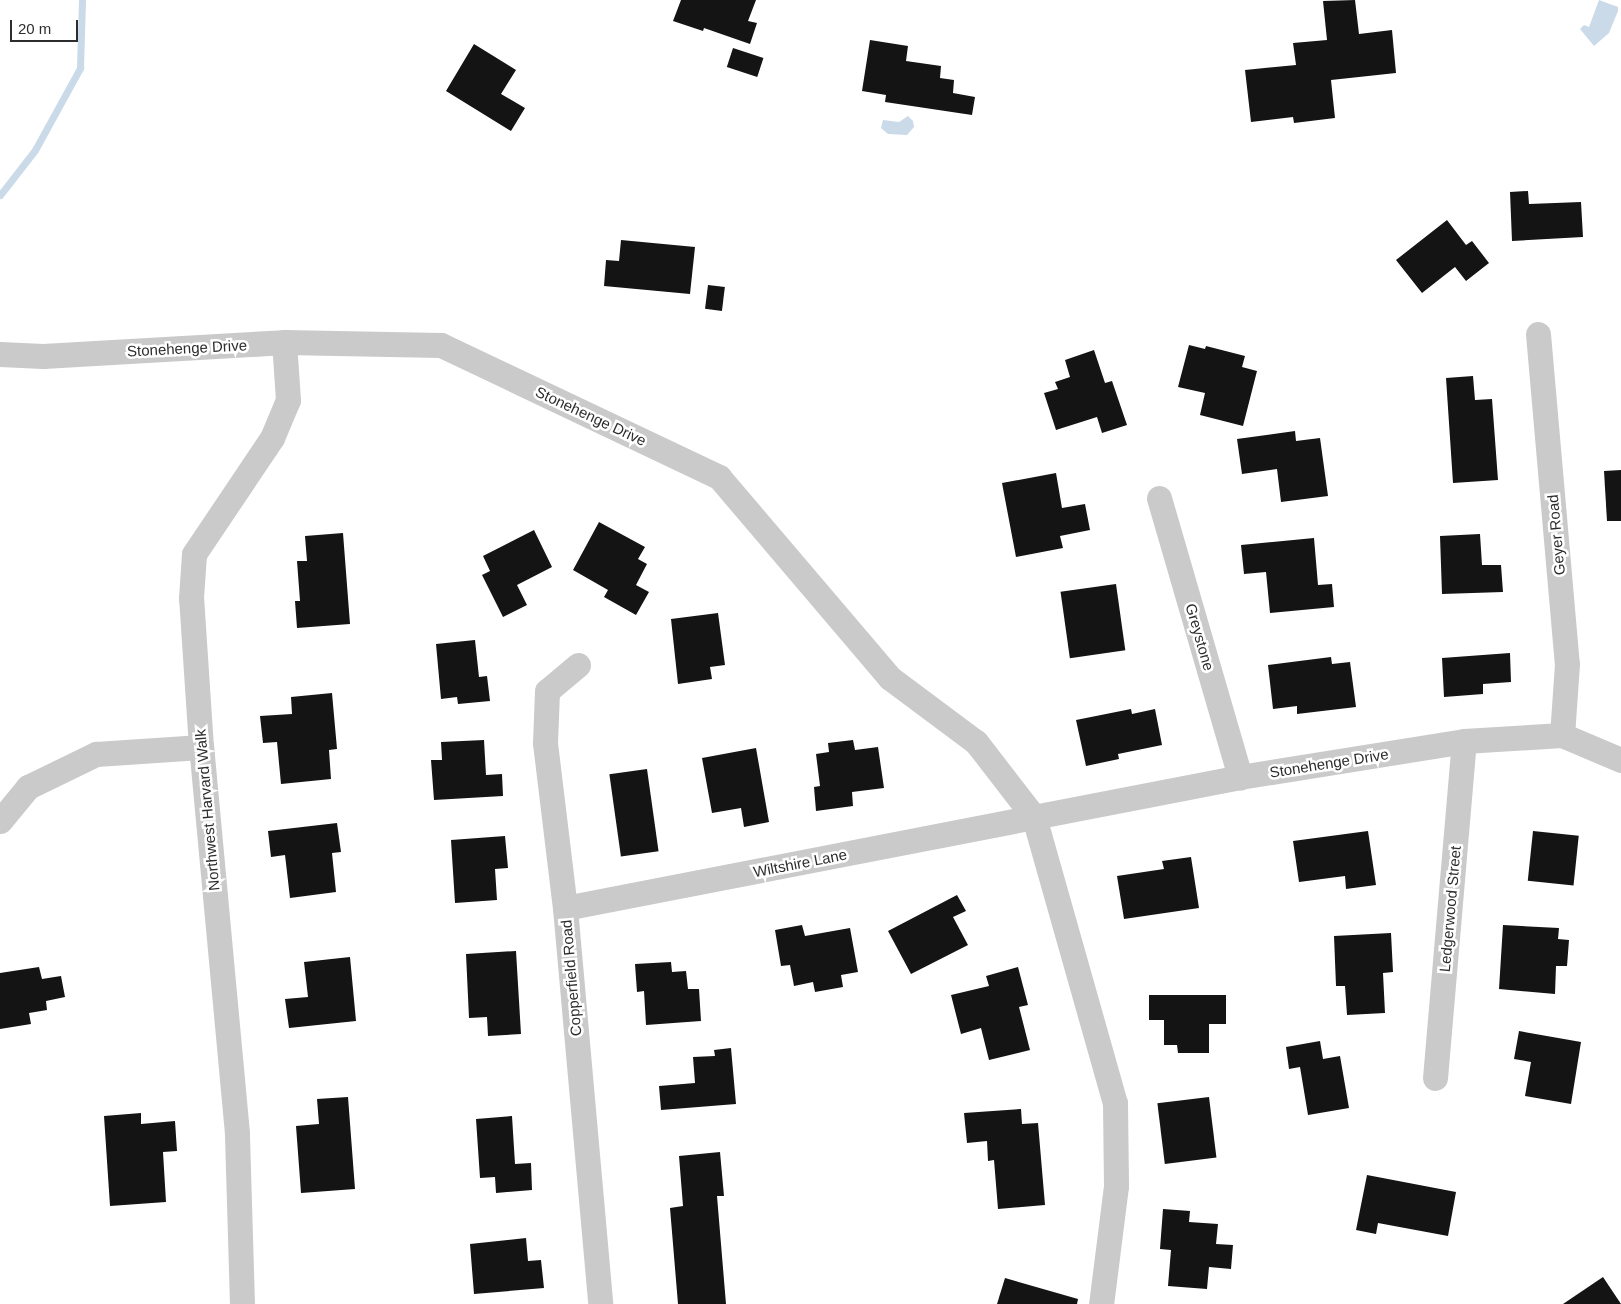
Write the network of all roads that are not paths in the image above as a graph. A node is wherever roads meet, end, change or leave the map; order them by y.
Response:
1 (1538, 334) dead end
2 (284, 342) junction
3 (0, 354) edge
4 (1159, 498) dead end
5 (578, 666) dead end
6 (1562, 735) junction
7 (1464, 741) junction
8 (200, 748) junction
9 (1621, 760) edge
10 (1240, 777) junction
11 (1034, 817) junction
12 (0, 821) edge
13 (565, 908) junction
14 (1435, 1078) dead end
15 (242, 1304) edge
16 (600, 1304) edge
17 (1101, 1304) edge

1 - 6 street, Geyer Road
2 - 3 street, Stonehenge Drive
2 - 8 street, Northwest Harvard Walk
2 - 11 street, Stonehenge Drive
4 - 10 street, Greystone
5 - 13 street, Copperfield Road
6 - 7 street, Stonehenge Drive
6 - 9 street, Stonehenge Drive
7 - 10 street, Stonehenge Drive
7 - 14 street, Ledgerwood Street
8 - 12 street
8 - 15 street, Northwest Harvard Walk
10 - 11 street, Stonehenge Drive
11 - 13 street, Wiltshire Lane
11 - 17 street, Stonehenge Drive
13 - 16 street, Copperfield Road

